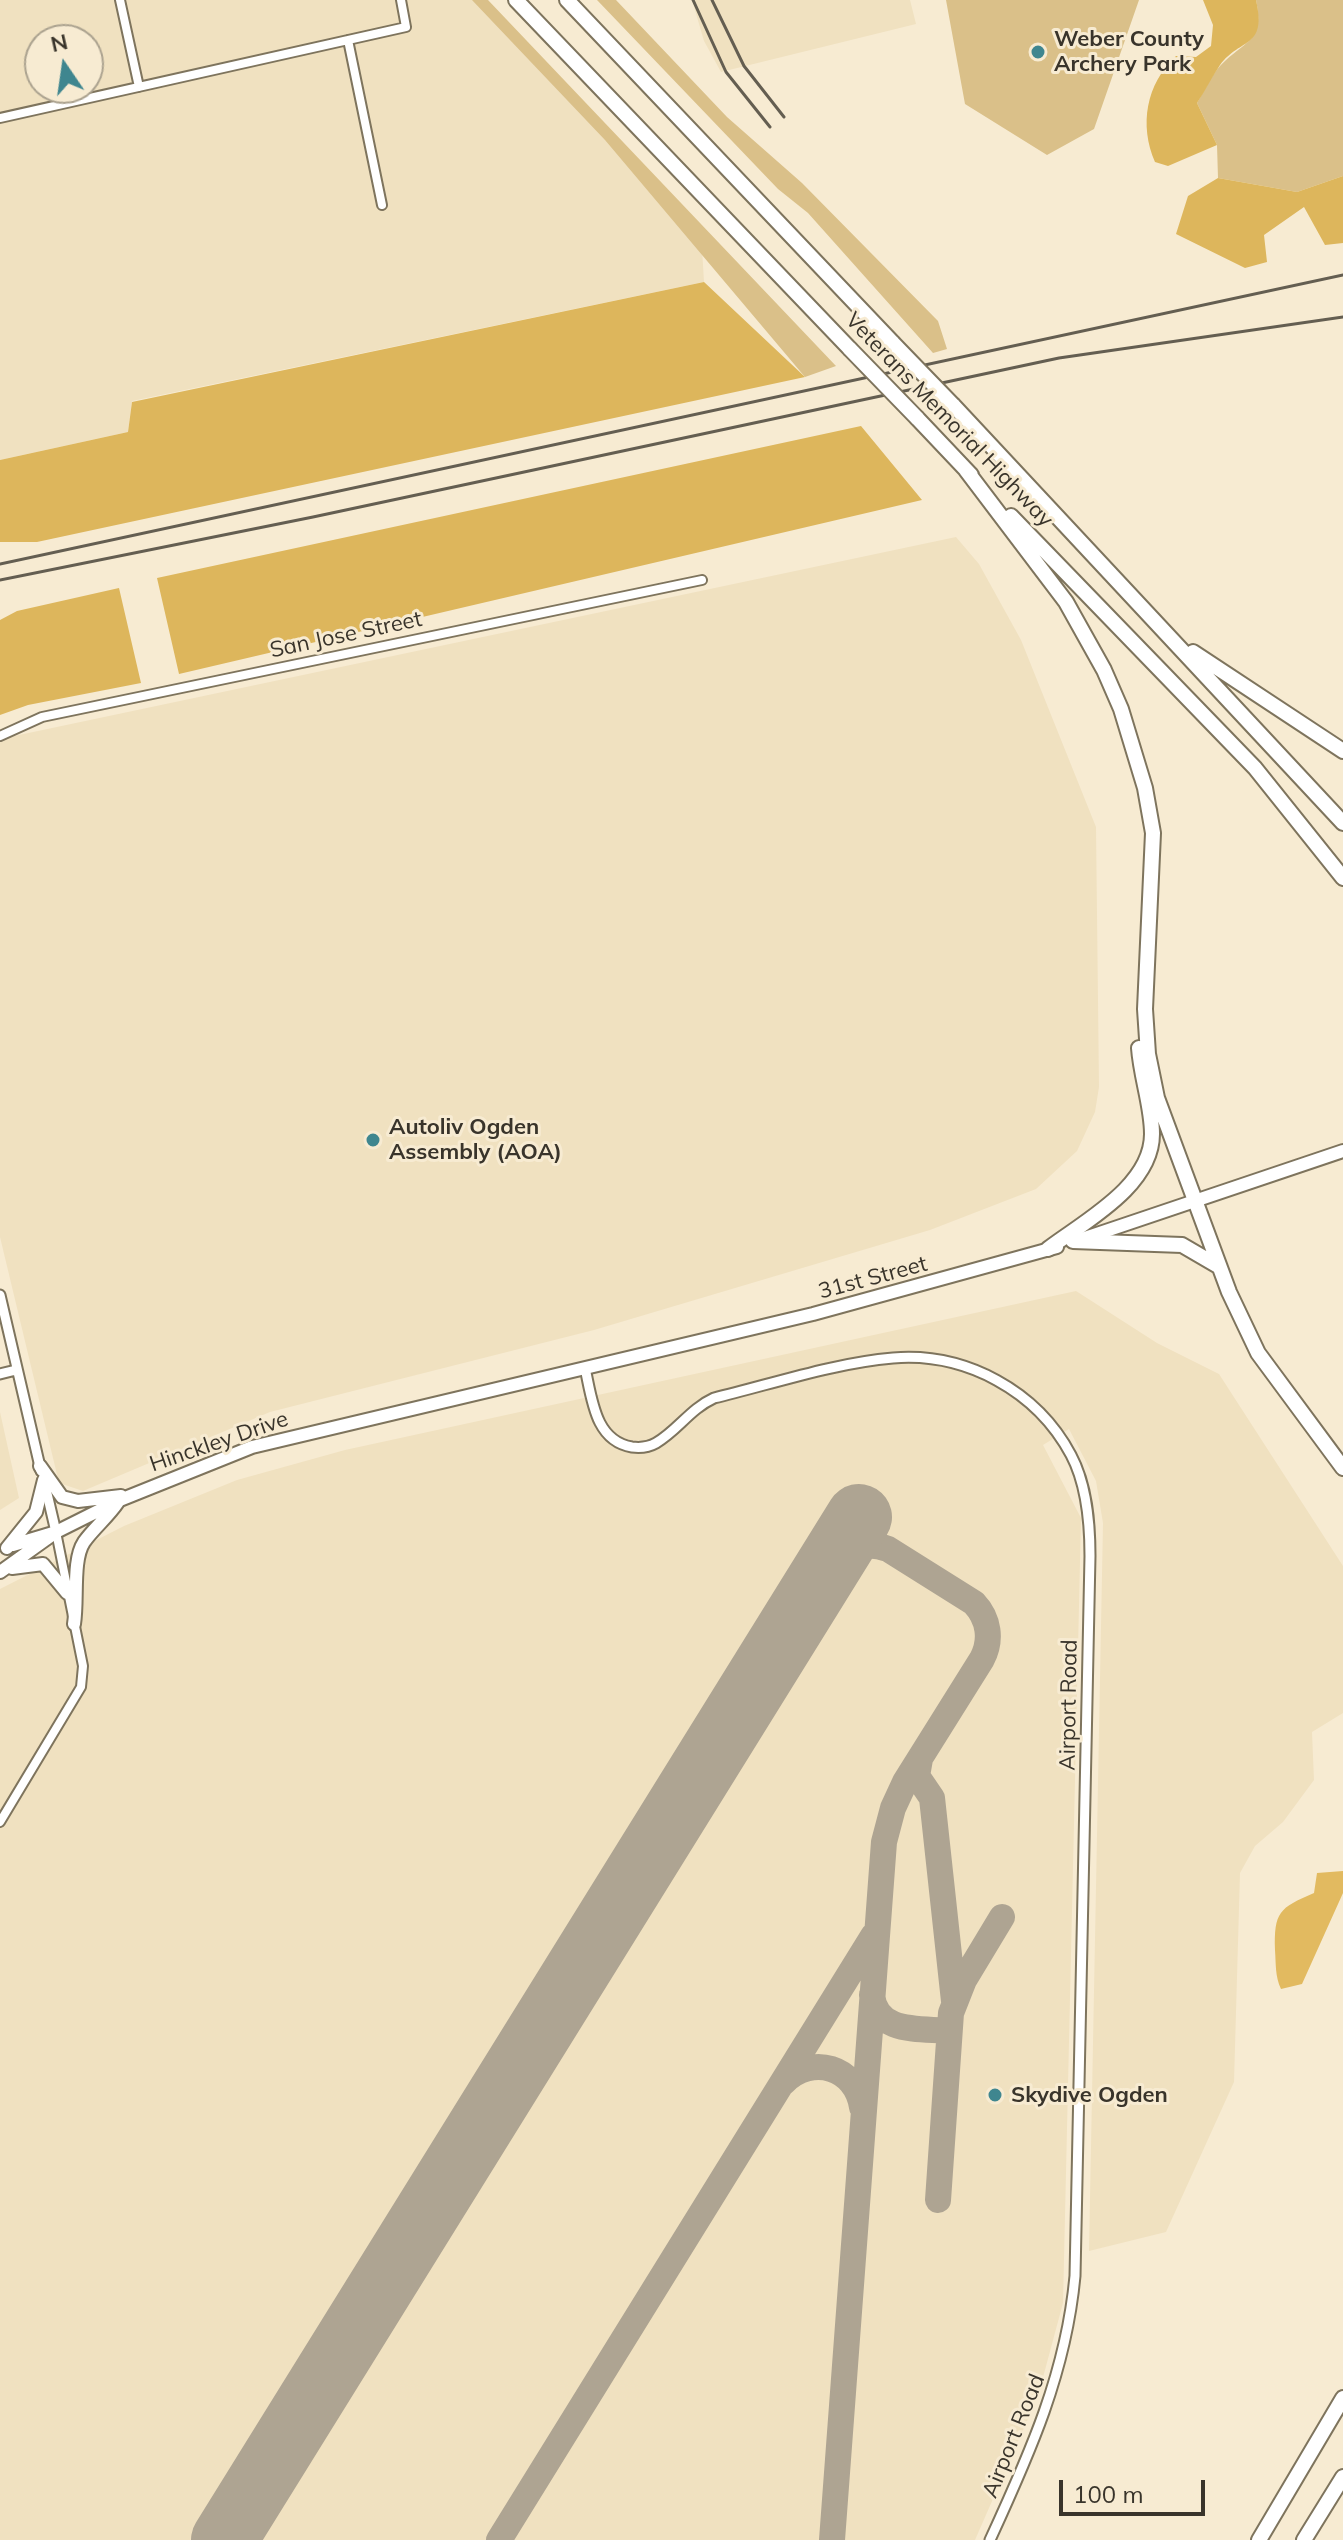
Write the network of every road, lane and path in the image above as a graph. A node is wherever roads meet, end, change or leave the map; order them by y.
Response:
1 (120, 0) edge
2 (401, 0) edge
3 (516, 0) edge
4 (567, 0) edge
5 (348, 40) junction
6 (139, 87) junction
7 (0, 118) edge
8 (382, 205) dead end
9 (966, 470) junction
10 (702, 580) dead end
11 (1170, 636) junction
12 (0, 736) edge
13 (1343, 751) edge
14 (1343, 823) edge
15 (1343, 878) edge
16 (1145, 1009) junction
17 (1343, 1151) edge
18 (1195, 1203) junction
19 (1073, 1241) junction
20 (1048, 1249) junction
21 (1219, 1266) junction
22 (0, 1295) edge
23 (585, 1368) junction
24 (16, 1370) junction
25 (0, 1374) edge
26 (403, 1410) joint
27 (40, 1466) junction
28 (1343, 1468) edge
29 (44, 1480) junction
30 (124, 1498) junction
31 (56, 1532) junction
32 (4, 1550) edge
33 (2, 1571) edge
34 (67, 1593) junction
35 (74, 1624) junction
36 (0, 1822) edge
37 (1343, 2398) edge
38 (1343, 2477) edge
39 (990, 2540) edge
40 (1259, 2540) edge
41 (1304, 2540) edge

1 - 6 street
2 - 5 street
3 - 9 highway, Veterans Memorial Highway, bridge
4 - 11 highway, Veterans Memorial Highway, bridge
5 - 6 street
5 - 8 street
6 - 7 street
9 - 15 highway, Veterans Memorial Highway
9 - 16 highway
10 - 12 street, San Jose Street
11 - 13 highway
11 - 14 highway, Veterans Memorial Highway
16 - 18 highway
16 - 20 highway
17 - 18 main road, 31st Street
18 - 19 main road, 31st Street
18 - 21 highway
19 - 20 main road, 31st Street
19 - 21 highway
20 - 23 main road, 31st Street
21 - 28 highway
22 - 24 street
23 - 26 main road, 31st Street
23 - 39 street, Airport Road
24 - 25 street
24 - 27 street
26 - 30 main road, Hinckley Drive
27 - 29 street
27 - 30 main road
29 - 31 street
29 - 32 main road
30 - 31 main road, Hinckley Drive
30 - 35 main road
31 - 32 main road, Hinckley Drive
31 - 33 main road, Hinckley Drive
31 - 34 street
33 - 34 main road
34 - 35 street
35 - 36 street
37 - 40 highway
38 - 41 highway

